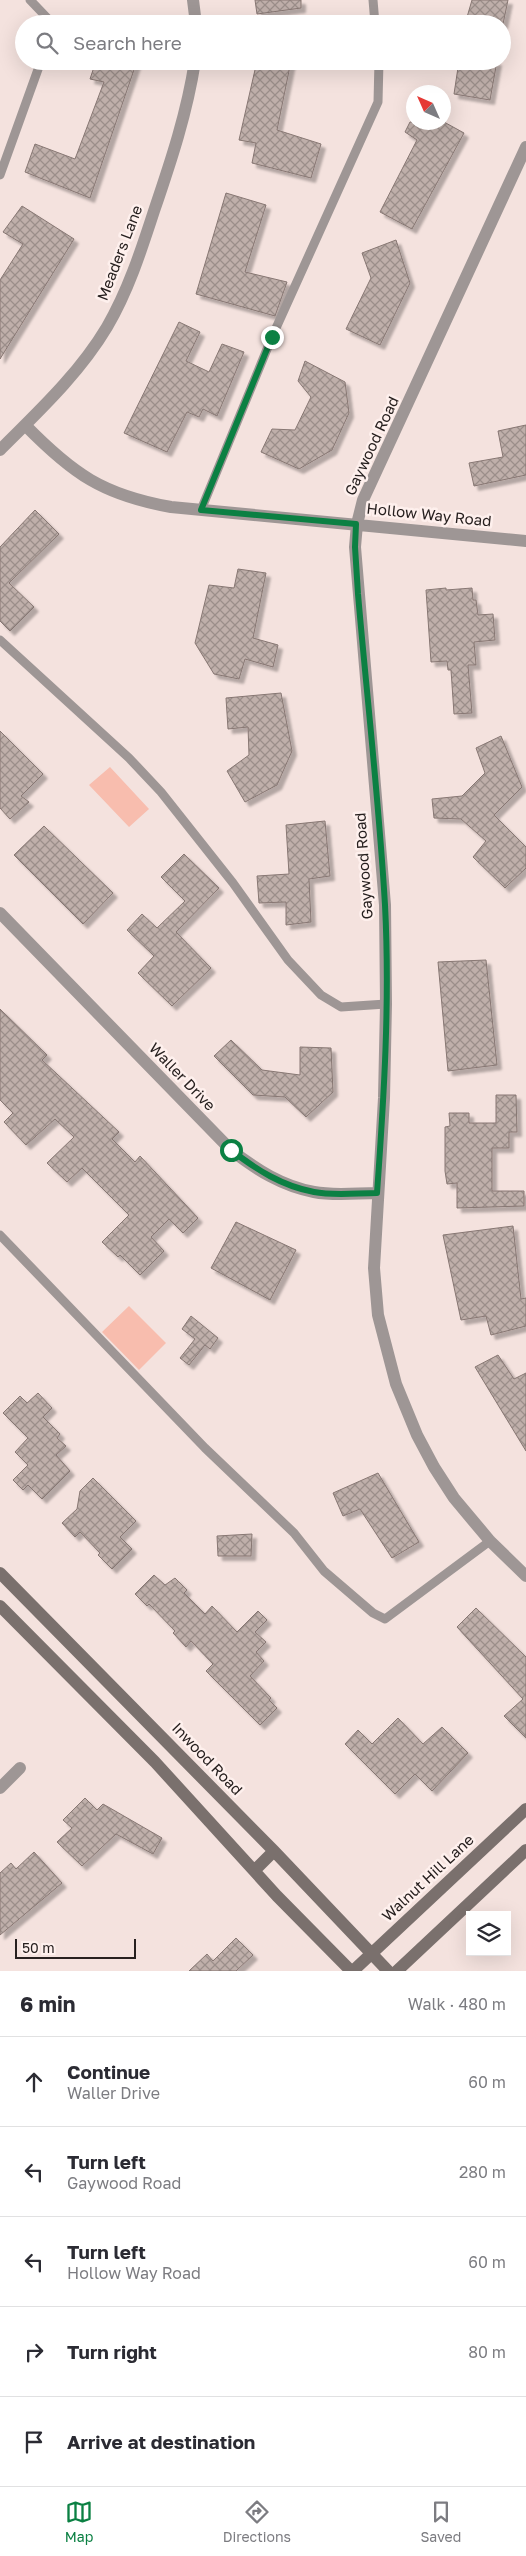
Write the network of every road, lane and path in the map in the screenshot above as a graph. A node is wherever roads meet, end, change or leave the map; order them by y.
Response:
1 (30, 0) edge
2 (193, 0) edge
3 (374, 0) edge
4 (44, 15) edge
5 (195, 15) edge
6 (375, 15) edge
7 (38, 70) edge
8 (194, 70) edge
9 (379, 70) edge
10 (526, 147) edge
11 (0, 174) edge
12 (25, 425) junction
13 (0, 450) edge
14 (201, 510) junction
15 (356, 524) junction
16 (526, 541) edge
17 (0, 640) edge
18 (0, 913) edge
19 (386, 1004) junction
20 (377, 1193) junction
21 (0, 1235) edge
22 (490, 1540) junction
23 (0, 1573) edge
24 (526, 1576) edge
25 (0, 1606) edge
26 (74, 1647) junction
27 (56, 1663) junction
28 (20, 1768) dead end
29 (0, 1788) edge
30 (526, 1809) edge
31 (526, 1850) edge
32 (274, 1851) junction
33 (255, 1870) junction
34 (371, 1953) junction
35 (352, 1971) edge
36 (388, 1971) edge
37 (397, 1971) edge

1 - 4 lane
2 - 5 street
3 - 6 lane
7 - 11 lane
8 - 12 street, Meaders Lane
9 - 14 lane
10 - 15 street, Gaywood Road
12 - 13 street, Meaders Lane
12 - 14 street, Hollow Way Road
14 - 15 street, Hollow Way Road
15 - 16 street, Hollow Way Road
15 - 19 street, Gaywood Road
17 - 19 lane
18 - 20 street, Waller Drive
19 - 20 street, Gaywood Road
20 - 22 street, Gaywood Road
21 - 22 lane
22 - 24 street, Gaywood Road
23 - 26 main road, Inwood Road
25 - 27 main road
26 - 27 main road
26 - 32 main road, Inwood Road
27 - 33 main road
28 - 29 street
30 - 34 main road, Walnut Hill Lane
31 - 37 main road
32 - 33 main road
32 - 34 main road, Inwood Road
33 - 35 main road
34 - 35 main road, Walnut Hill Lane
34 - 36 main road, Inwood Road

